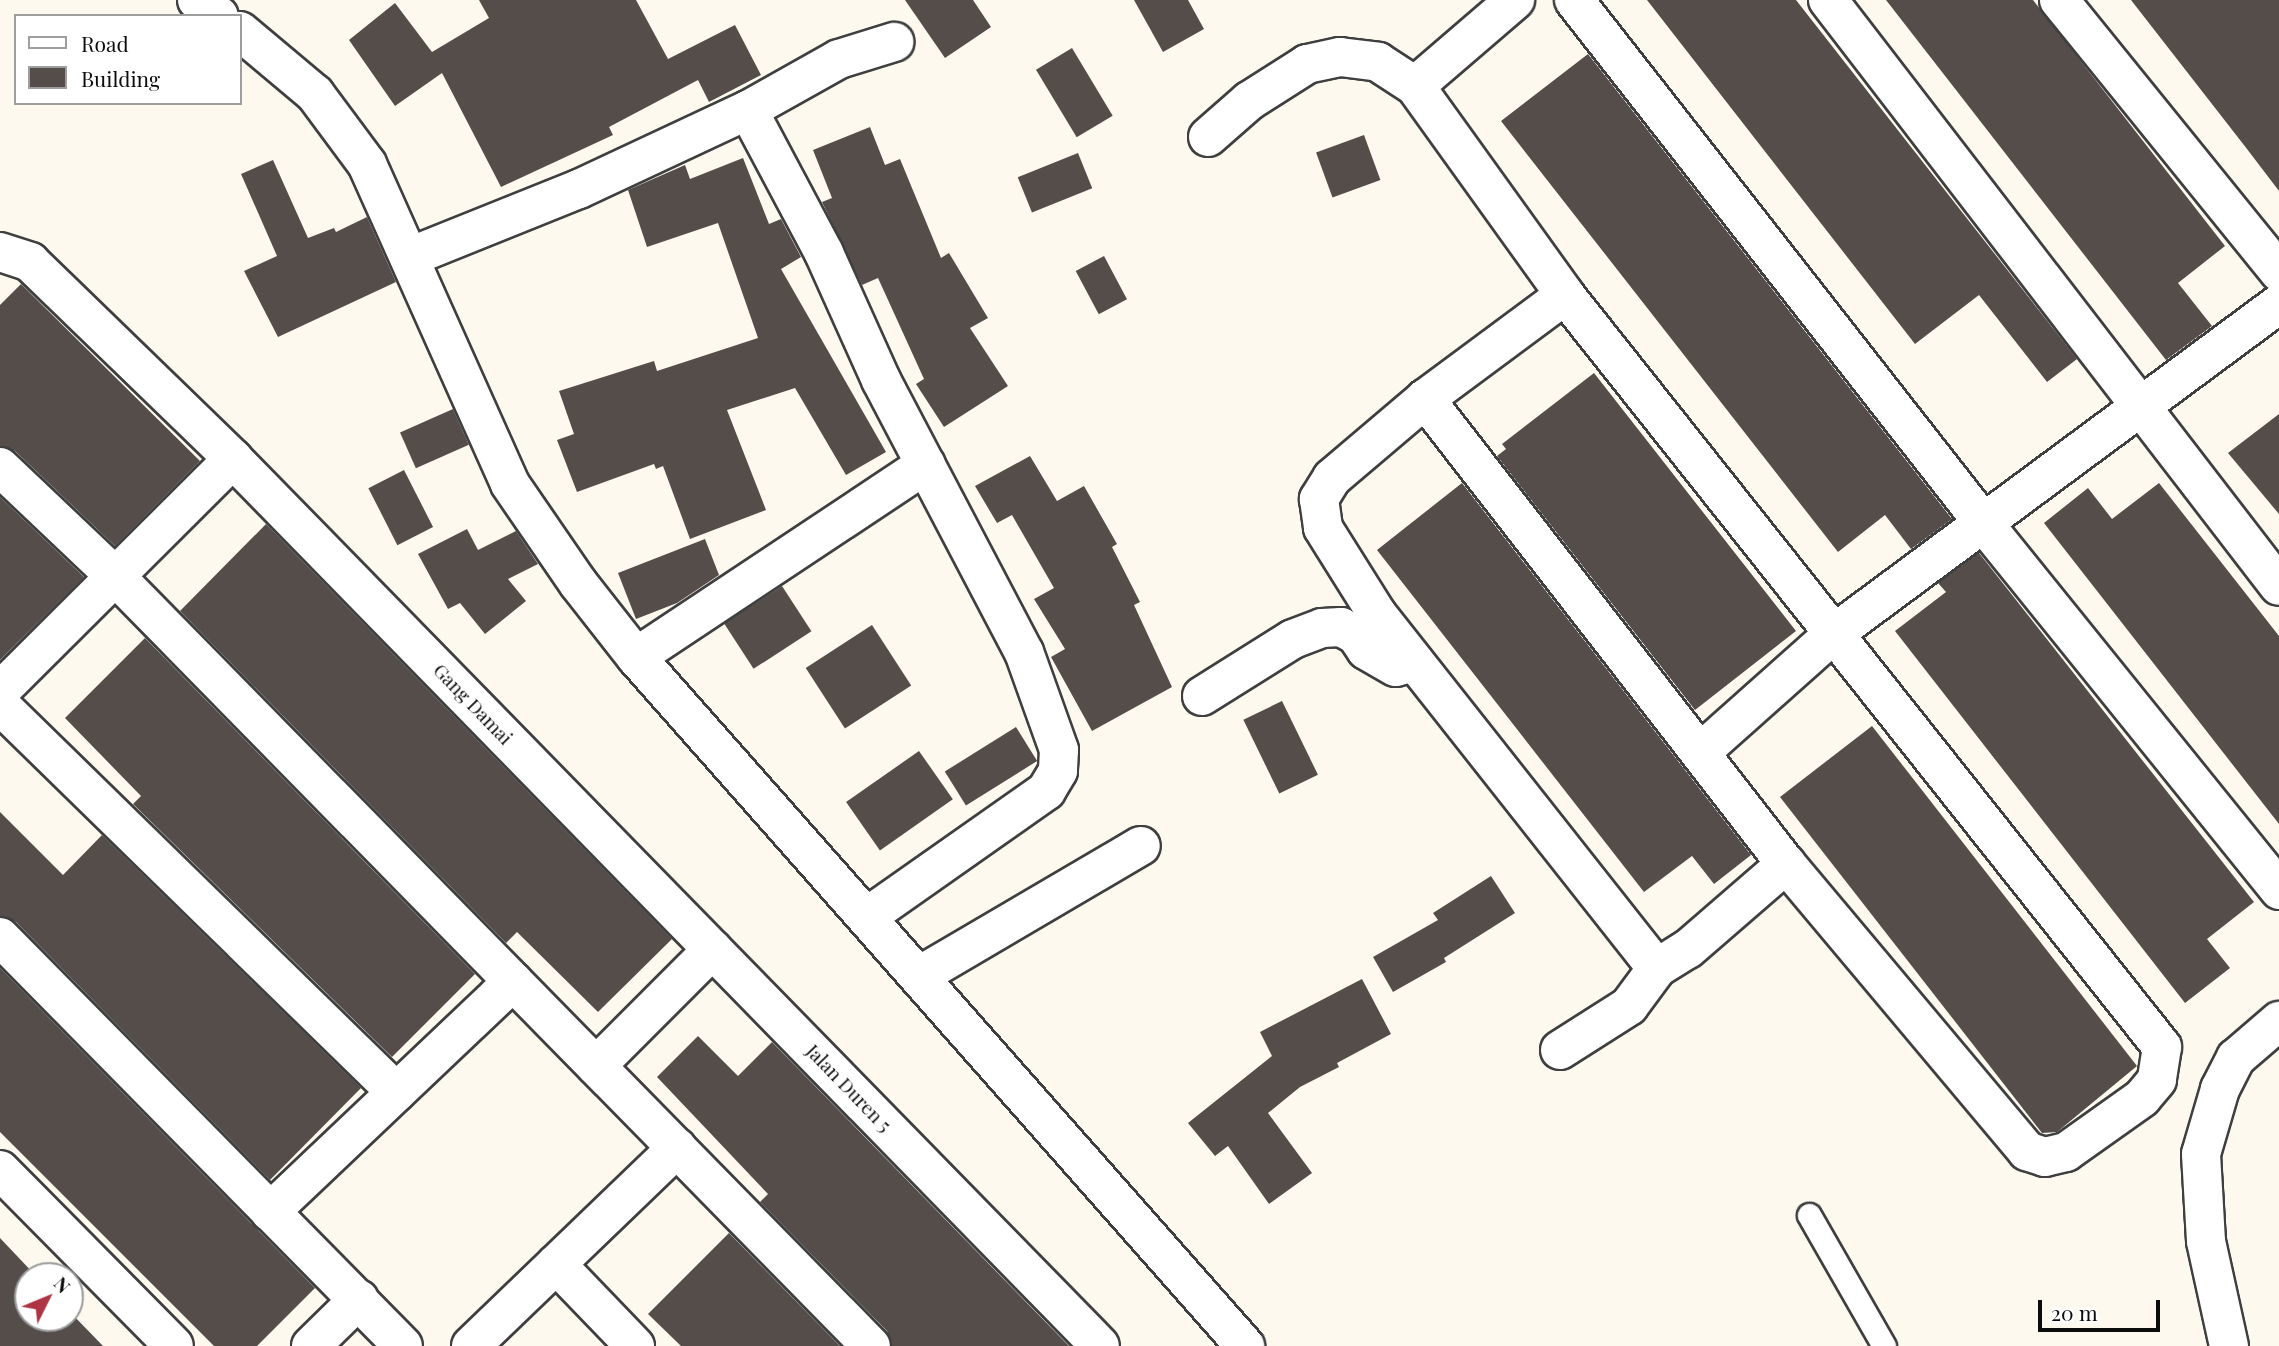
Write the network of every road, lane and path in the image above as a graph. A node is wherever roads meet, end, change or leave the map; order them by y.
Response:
1 (197, 0) edge
2 (1515, 0) edge
3 (1574, 0) edge
4 (1828, 0) edge
5 (2059, 0) edge
6 (216, 14) edge
7 (242, 33) edge
8 (894, 42) dead end
9 (1415, 86) junction
10 (748, 110) junction
11 (1208, 137) dead end
12 (0, 252) edge
13 (412, 256) junction
14 (2279, 272) edge
15 (1565, 295) junction
16 (2279, 304) edge
17 (1425, 399) junction
18 (2144, 406) junction
19 (233, 459) junction
20 (926, 464) junction
21 (0, 467) edge
22 (1985, 525) junction
23 (116, 576) junction
24 (2279, 586) edge
25 (1832, 635) junction
26 (636, 657) junction
27 (1414, 662) junction
28 (0, 691) edge
29 (1202, 696) dead end
30 (0, 705) edge
31 (1702, 751) junction
32 (1141, 846) dead end
33 (1786, 864) junction
34 (2279, 891) edge
35 (868, 916) junction
36 (0, 937) edge
37 (713, 949) junction
38 (1657, 968) junction
39 (919, 976) junction
40 (513, 981) junction
41 (2279, 1021) edge
42 (1560, 1050) dead end
43 (596, 1066) junction
44 (396, 1092) junction
45 (677, 1148) junction
46 (0, 1170) edge
47 (270, 1212) junction
48 (1809, 1215) dead end
49 (556, 1264) junction
50 (359, 1299) junction
51 (174, 1346) edge
52 (311, 1346) edge
53 (403, 1346) edge
54 (471, 1346) edge
55 (635, 1346) edge
56 (871, 1346) edge
57 (1100, 1346) edge
58 (1245, 1346) edge
59 (1885, 1346) edge
60 (2229, 1346) edge

1 - 6 street
2 - 9 street
3 - 22 street
4 - 18 street
5 - 14 street
7 - 13 street
8 - 10 street
9 - 11 street
9 - 15 street
10 - 13 street
10 - 20 street
12 - 19 street, Gang Damai
13 - 26 street
15 - 17 street
15 - 25 street
16 - 18 street
17 - 27 street
17 - 31 street
18 - 22 street
18 - 24 street
19 - 23 street
19 - 37 street, Gang Damai
20 - 26 street
20 - 35 street
21 - 23 street
22 - 25 street
22 - 34 street
23 - 28 street
23 - 40 street
25 - 31 street
25 - 33 street
26 - 35 street
27 - 29 street
27 - 38 street
30 - 44 street
31 - 33 street
32 - 39 street
33 - 38 street
35 - 39 street
36 - 47 street
37 - 43 street
37 - 57 street, Jalan Duren 5
38 - 42 street
39 - 58 street
40 - 43 street
40 - 44 street
41 - 60 street
43 - 45 street
44 - 47 street
45 - 49 street
45 - 56 street
46 - 51 street
47 - 50 street
48 - 59 lane
49 - 54 street
49 - 55 street
50 - 52 street
50 - 53 street

